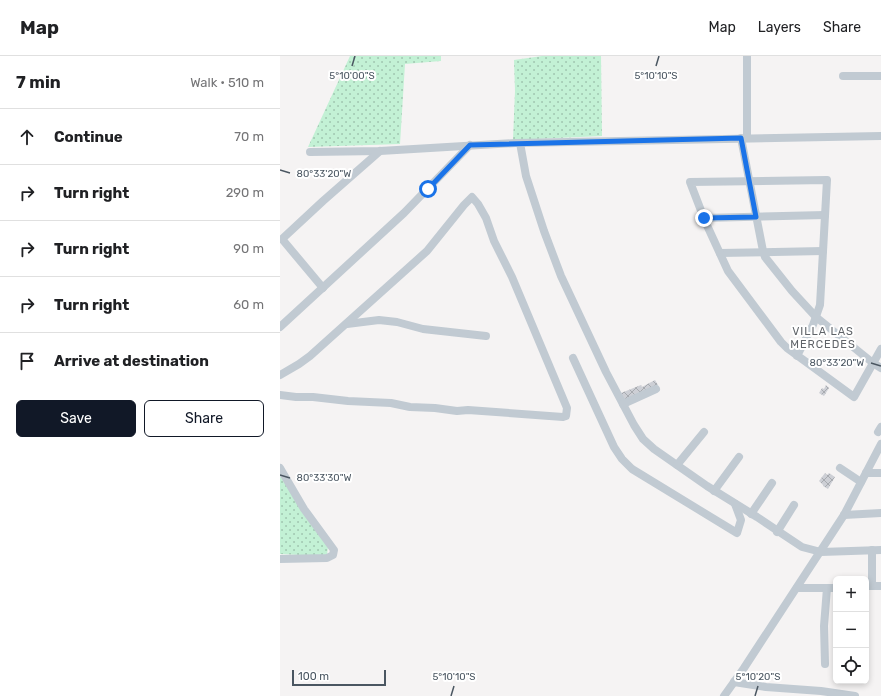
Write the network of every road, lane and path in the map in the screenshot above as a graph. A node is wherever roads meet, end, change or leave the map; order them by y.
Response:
1 (747, 56) edge
2 (844, 76) dead end
3 (881, 76) edge
4 (881, 136) edge
5 (744, 138) junction
6 (520, 143) junction
7 (470, 145) junction
8 (380, 151) junction
9 (310, 152) dead end
10 (750, 181) junction
11 (825, 215) junction
12 (756, 217) junction
13 (704, 218) junction
14 (823, 251) junction
15 (763, 252) junction
16 (720, 253) junction
17 (323, 288) junction
18 (804, 305) junction
19 (816, 317) junction
20 (347, 324) junction
21 (280, 328) edge
22 (486, 336) dead end
23 (807, 336) junction
24 (881, 349) edge
25 (797, 356) junction
26 (573, 358) dead end
27 (873, 364) junction
28 (881, 369) edge
29 (280, 375) edge
30 (656, 389) dead end
31 (280, 395) edge
32 (623, 404) junction
33 (704, 432) dead end
34 (881, 444) edge
35 (739, 457) dead end
36 (677, 465) junction
37 (280, 468) edge
38 (840, 468) dead end
39 (866, 473) junction
40 (881, 473) edge
41 (861, 482) junction
42 (772, 483) dead end
43 (714, 491) junction
44 (735, 504) junction
45 (794, 505) dead end
46 (881, 513) edge
47 (751, 514) junction
48 (844, 515) junction
49 (777, 532) junction
50 (872, 550) junction
51 (881, 550) edge
52 (821, 552) junction
53 (280, 559) edge
54 (869, 586) edge
55 (881, 586) edge
56 (797, 588) junction
57 (827, 588) junction
58 (833, 588) edge
59 (825, 664) dead end
60 (734, 682) junction
61 (724, 696) edge
62 (855, 696) edge

1 - 5 street
2 - 3 street
4 - 5 street
5 - 6 street
5 - 10 street
6 - 7 street
6 - 32 street
7 - 8 street
7 - 17 street
8 - 9 street
8 - 17 street
10 - 11 street
10 - 12 street
10 - 13 street
11 - 12 street
11 - 14 street
12 - 13 street
12 - 15 street
13 - 16 street
14 - 15 street
14 - 19 street
15 - 16 street
15 - 18 street
16 - 25 street
17 - 21 street
18 - 19 street
18 - 23 street
19 - 23 street
19 - 27 street
20 - 22 street
20 - 29 street
20 - 31 street
23 - 25 street
24 - 27 street
25 - 27 street
26 - 44 street
27 - 28 street
30 - 32 street
32 - 36 street
33 - 36 street
34 - 39 street
35 - 43 street
36 - 43 street
37 - 53 street
38 - 41 street
39 - 40 street
39 - 41 street
41 - 48 street
42 - 47 street
43 - 44 street
44 - 47 street
45 - 49 street
46 - 48 street
47 - 49 street
48 - 52 street
49 - 52 street
50 - 51 street
50 - 52 street
50 - 54 street
52 - 56 street
54 - 55 street
56 - 57 street
56 - 60 street
57 - 58 street
57 - 59 street
60 - 61 street
60 - 62 street

